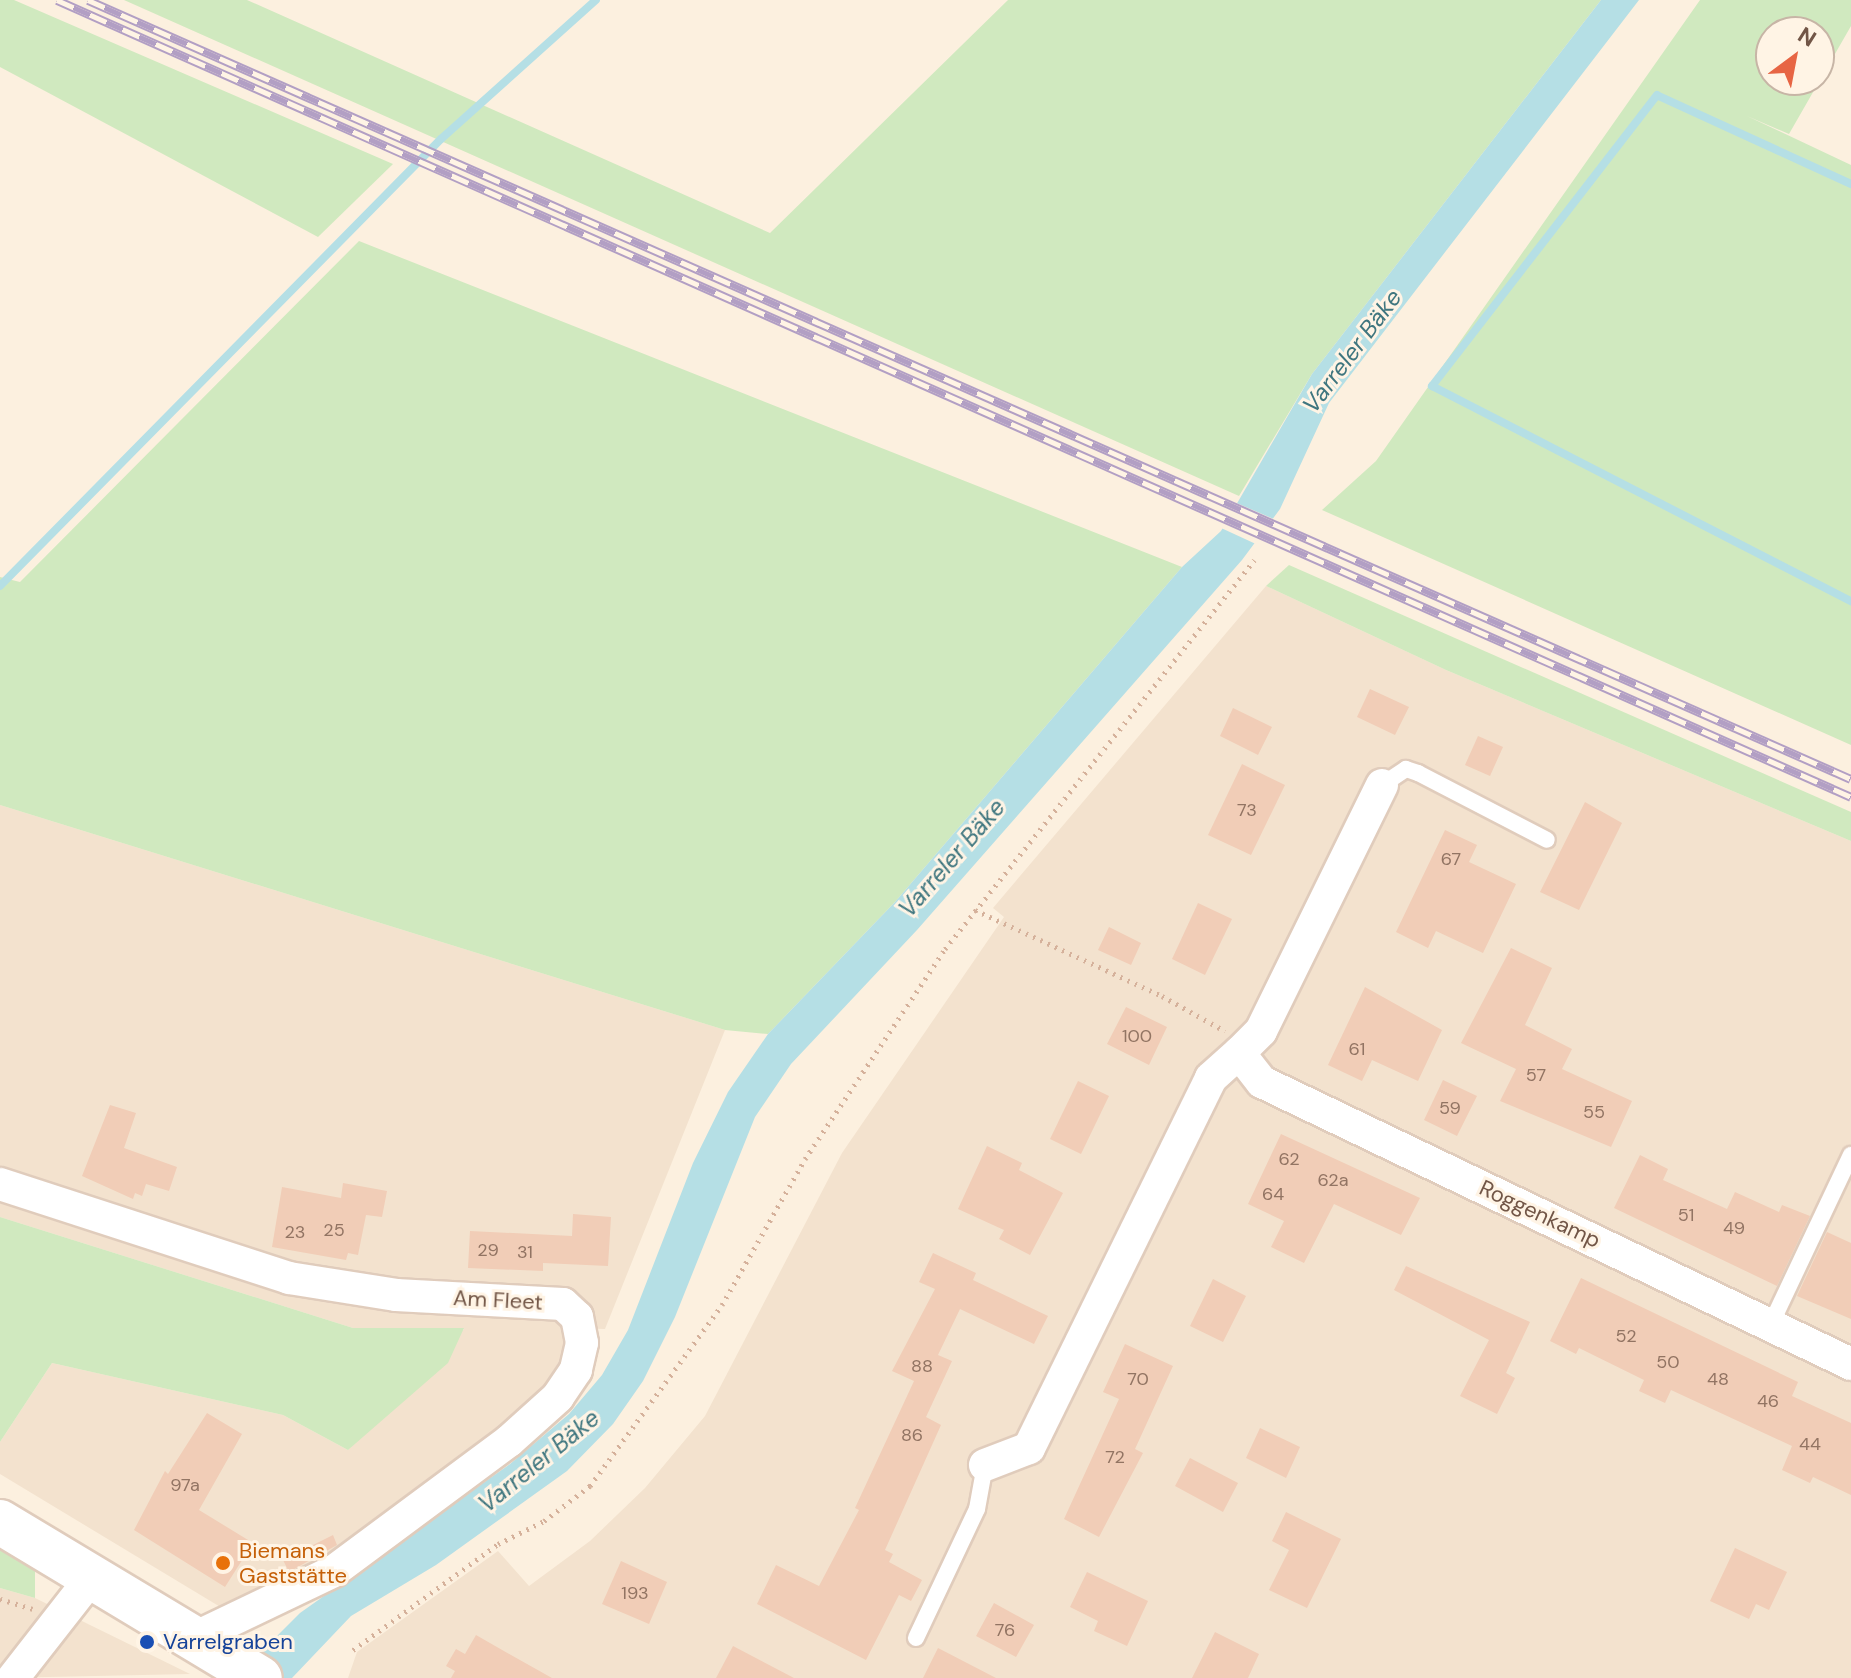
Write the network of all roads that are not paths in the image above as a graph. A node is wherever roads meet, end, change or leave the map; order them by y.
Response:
1 (1382, 785) joint
2 (1547, 840) dead end
3 (1239, 1053) junction
4 (1851, 1155) edge
5 (0, 1184) edge
6 (1771, 1324) junction
7 (1851, 1364) edge
8 (985, 1465) joint
9 (0, 1522) edge
10 (92, 1577) junction
11 (194, 1638) junction
12 (916, 1638) dead end
13 (250, 1672) edge
14 (13, 1678) edge

1 - 2 lane
1 - 3 street
3 - 6 street, Roggenkamp
3 - 8 street
4 - 6 lane
5 - 11 street, Am Fleet
6 - 7 street, Roggenkamp
8 - 12 lane
9 - 10 main road
10 - 11 main road
10 - 14 street
11 - 13 main road

